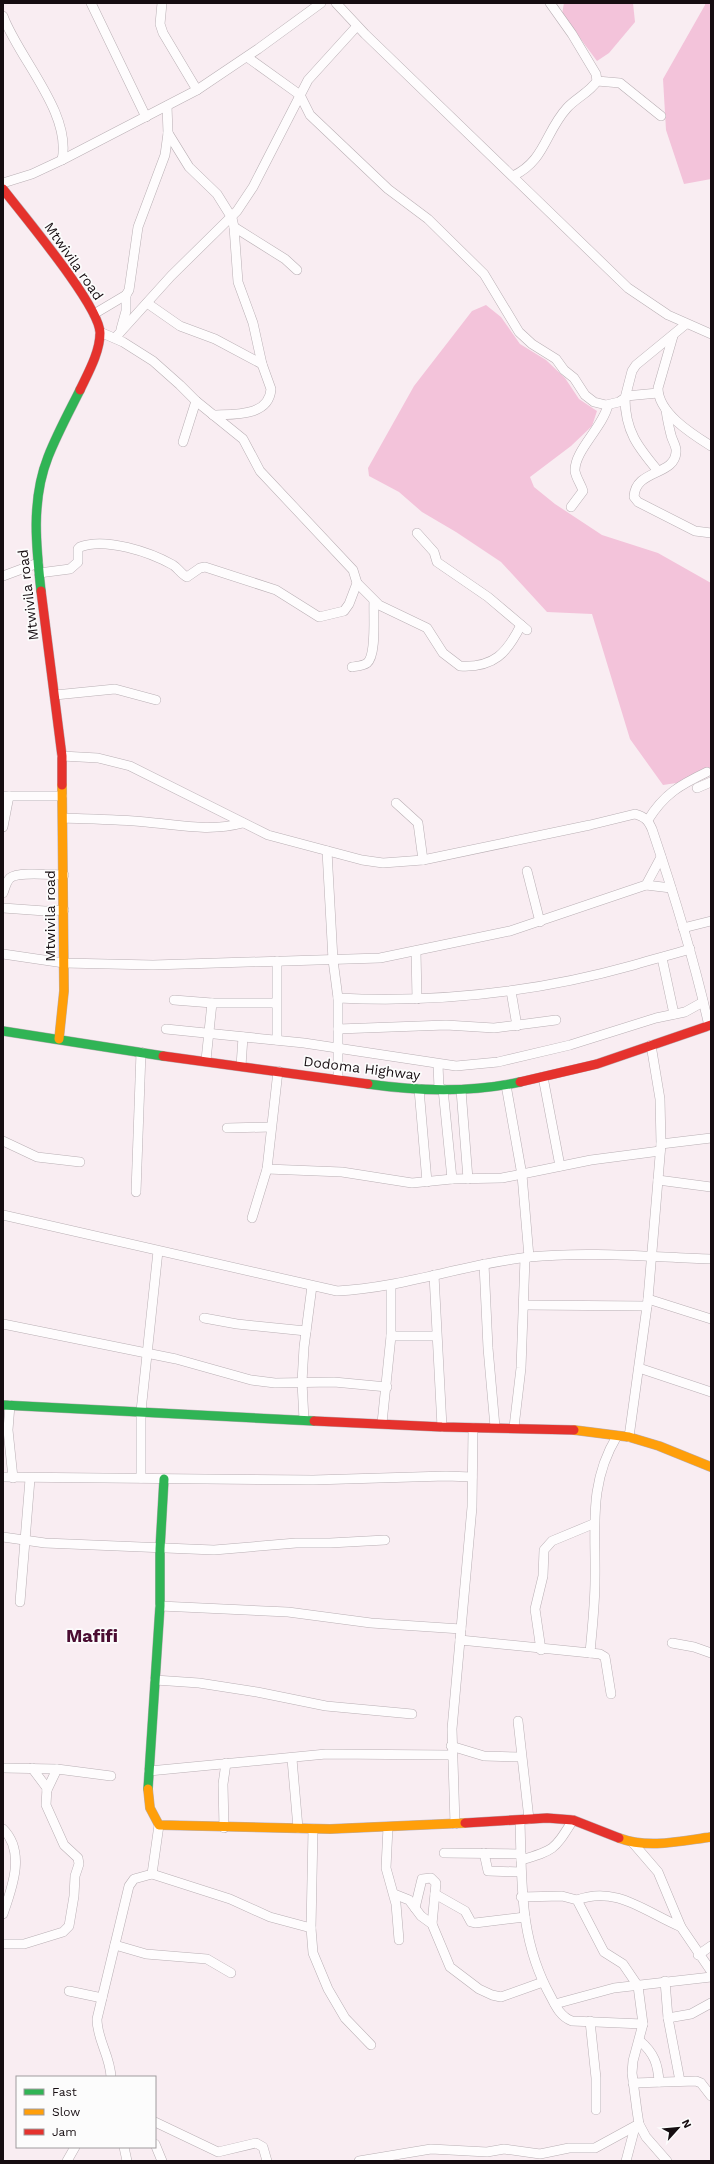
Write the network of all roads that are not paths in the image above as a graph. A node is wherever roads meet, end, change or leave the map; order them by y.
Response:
1 (90, 3) edge
2 (162, 3) edge
3 (308, 3) edge
4 (321, 3) edge
5 (336, 3) edge
6 (550, 3) edge
7 (303, 16) junction
8 (4, 22) edge
9 (357, 26) junction
10 (247, 57) junction
11 (597, 81) junction
12 (197, 90) junction
13 (300, 95) junction
14 (167, 106) junction
15 (660, 116) dead end
16 (146, 117) junction
17 (168, 133) junction
18 (62, 160) junction
19 (513, 176) junction
20 (3, 183) edge
21 (3, 189) edge
22 (233, 223) junction
23 (297, 270) dead end
24 (126, 295) junction
25 (147, 303) junction
26 (94, 314) junction
27 (686, 324) junction
28 (100, 332) junction
29 (711, 334) edge
30 (117, 336) junction
31 (673, 336) junction
32 (262, 364) junction
33 (658, 393) junction
34 (626, 397) junction
35 (196, 401) junction
36 (608, 405) junction
37 (666, 410) junction
38 (213, 416) junction
39 (182, 442) dead end
40 (711, 446) edge
41 (658, 471) junction
42 (571, 507) dead end
43 (711, 533) edge
44 (417, 534) dead end
45 (38, 563) junction
46 (39, 573) junction
47 (3, 576) edge
48 (357, 583) junction
49 (374, 601) junction
50 (352, 667) dead end
51 (55, 695) junction
52 (156, 700) dead end
53 (62, 756) junction
54 (707, 772) dead end
55 (711, 782) edge
56 (697, 788) dead end
57 (6, 796) edge
58 (62, 796) junction
59 (396, 804) dead end
60 (63, 818) junction
61 (648, 820) junction
62 (243, 823) junction
63 (3, 827) edge
64 (327, 851) junction
65 (661, 856) junction
66 (423, 860) junction
67 (527, 871) dead end
68 (64, 875) junction
69 (4, 879) edge
70 (646, 885) junction
71 (671, 888) junction
72 (3, 893) edge
73 (3, 908) edge
74 (64, 910) junction
75 (711, 921) edge
76 (540, 922) junction
77 (683, 928) junction
78 (690, 949) junction
79 (416, 951) junction
80 (3, 954) edge
81 (662, 958) junction
82 (333, 960) junction
83 (277, 961) junction
84 (64, 963) junction
85 (511, 991) junction
86 (338, 998) junction
87 (418, 999) junction
88 (174, 1000) dead end
89 (704, 1002) junction
90 (212, 1003) junction
91 (276, 1003) junction
92 (674, 1014) junction
93 (556, 1020) dead end
94 (517, 1026) junction
95 (710, 1026) edge
96 (166, 1029) dead end
97 (338, 1029) junction
98 (3, 1031) edge
99 (210, 1033) junction
100 (243, 1037) junction
101 (59, 1039) junction
102 (277, 1040) junction
103 (651, 1045) junction
104 (338, 1049) junction
105 (141, 1052) junction
106 (206, 1060) junction
107 (438, 1064) junction
108 (240, 1066) junction
109 (278, 1071) junction
110 (543, 1076) junction
111 (338, 1079) junction
112 (506, 1085) junction
113 (419, 1089) junction
114 (441, 1089) junction
115 (461, 1090) junction
116 (270, 1127) junction
117 (227, 1128) dead end
118 (711, 1138) edge
119 (3, 1141) edge
120 (661, 1148) junction
121 (80, 1162) dead end
122 (560, 1166) junction
123 (267, 1169) junction
124 (522, 1175) junction
125 (452, 1179) junction
126 (468, 1179) junction
127 (658, 1180) junction
128 (427, 1182) junction
129 (711, 1187) edge
130 (136, 1192) dead end
131 (3, 1215) edge
132 (252, 1218) dead end
133 (158, 1251) junction
134 (652, 1255) junction
135 (527, 1258) junction
136 (711, 1259) edge
137 (484, 1264) junction
138 (434, 1275) junction
139 (391, 1285) junction
140 (312, 1286) junction
141 (647, 1303) junction
142 (524, 1305) junction
143 (204, 1318) dead end
144 (711, 1319) edge
145 (3, 1324) edge
146 (306, 1331) junction
147 (391, 1336) junction
148 (436, 1336) junction
149 (148, 1354) junction
150 (639, 1368) junction
151 (302, 1382) junction
152 (387, 1387) junction
153 (711, 1392) edge
154 (7, 1405) edge
155 (141, 1412) junction
156 (304, 1420) junction
157 (382, 1423) junction
158 (442, 1427) junction
159 (495, 1427) junction
160 (514, 1427) junction
161 (473, 1428) junction
162 (617, 1436) junction
163 (629, 1437) junction
164 (711, 1467) edge
165 (3, 1477) edge
166 (13, 1478) junction
167 (141, 1478) junction
168 (472, 1478) junction
169 (30, 1479) junction
170 (164, 1479) junction
171 (593, 1524) junction
172 (3, 1537) edge
173 (385, 1540) dead end
174 (25, 1541) junction
175 (160, 1549) junction
176 (20, 1602) dead end
177 (160, 1606) junction
178 (461, 1629) junction
179 (460, 1640) junction
180 (672, 1642) dead end
181 (541, 1650) junction
182 (590, 1653) junction
183 (711, 1653) edge
184 (154, 1680) junction
185 (611, 1694) dead end
186 (412, 1714) dead end
187 (518, 1721) dead end
188 (451, 1751) junction
189 (522, 1757) junction
190 (292, 1758) junction
191 (226, 1763) junction
192 (3, 1768) edge
193 (32, 1768) junction
194 (58, 1770) junction
195 (148, 1772) junction
196 (110, 1776) dead end
197 (47, 1790) junction
198 (525, 1820) junction
199 (573, 1820) junction
200 (455, 1824) junction
201 (159, 1825) junction
202 (388, 1827) junction
203 (711, 1827) edge
204 (224, 1828) junction
205 (298, 1828) junction
206 (3, 1829) edge
207 (313, 1829) junction
208 (710, 1837) edge
209 (633, 1843) junction
210 (444, 1853) dead end
211 (484, 1853) junction
212 (521, 1857) junction
213 (521, 1872) junction
214 (152, 1874) junction
215 (394, 1894) junction
216 (435, 1894) junction
217 (521, 1897) junction
218 (577, 1900) junction
219 (415, 1908) junction
220 (3, 1914) edge
221 (524, 1917) junction
222 (432, 1924) junction
223 (681, 1927) junction
224 (311, 1928) junction
225 (399, 1940) dead end
226 (3, 1944) edge
227 (115, 1944) junction
228 (711, 1946) edge
229 (698, 1955) junction
230 (711, 1971) edge
231 (231, 1973) dead end
232 (711, 1977) edge
233 (665, 1981) junction
234 (542, 1982) junction
235 (638, 1986) junction
236 (69, 1991) dead end
237 (102, 1998) junction
238 (711, 2003) edge
239 (555, 2004) junction
240 (668, 2018) junction
241 (590, 2021) junction
242 (643, 2024) junction
243 (640, 2041) junction
244 (371, 2046) dead end
245 (111, 2076) edge
246 (680, 2080) junction
247 (633, 2082) junction
248 (660, 2082) junction
249 (711, 2096) edge
250 (596, 2110) dead end
251 (156, 2122) edge
252 (637, 2125) junction
253 (156, 2146) edge
254 (74, 2148) edge
255 (124, 2148) edge
256 (67, 2161) edge
257 (127, 2161) edge
258 (162, 2161) edge
259 (267, 2161) edge
260 (359, 2161) edge
261 (626, 2161) edge
262 (667, 2161) edge

1 - 16 street
2 - 12 street
3 - 7 street
4 - 7 street
5 - 9 street
6 - 11 street
7 - 10 street
8 - 18 street
9 - 13 street
9 - 19 street
10 - 12 street
10 - 13 street
11 - 15 street
11 - 19 street
12 - 14 street
13 - 22 street
13 - 36 street
14 - 16 street
14 - 17 street
16 - 18 street
17 - 22 street
17 - 24 street
18 - 20 street
19 - 27 street
21 - 26 main road, Mtwivila road
22 - 23 street
22 - 25 street
22 - 32 street
24 - 26 street
24 - 30 street
25 - 30 street
25 - 32 street
26 - 28 main road, Mtwivila road
27 - 29 street
27 - 31 street
28 - 30 street
28 - 45 main road, Mtwivila road
30 - 35 street
31 - 33 street
31 - 34 street
32 - 38 street
33 - 34 street
33 - 37 street
34 - 36 street
34 - 41 street
35 - 38 street
35 - 39 street
36 - 42 street
37 - 40 street
37 - 41 street
38 - 48 street
41 - 43 street
44 - 49 street
45 - 46 main road, Mtwivila road
45 - 47 street
46 - 48 street
46 - 51 main road, Mtwivila road
48 - 49 street
49 - 50 street
51 - 52 street
51 - 53 main road, Mtwivila road
53 - 58 main road, Mtwivila road
53 - 62 street
54 - 61 street
55 - 56 street
57 - 58 street
57 - 63 street
58 - 60 main road, Mtwivila road
59 - 66 street
60 - 62 street
60 - 68 main road, Mtwivila road
61 - 65 street
61 - 66 street
62 - 64 street
64 - 66 street
64 - 82 street
65 - 70 street
65 - 71 street
67 - 76 street
68 - 69 street
68 - 74 main road, Mtwivila road
69 - 72 street
70 - 71 street
70 - 76 street
71 - 77 street
73 - 74 street
74 - 84 main road, Mtwivila road
75 - 77 street
76 - 79 street
77 - 78 street
78 - 81 street
78 - 89 street
79 - 82 street
79 - 87 street
80 - 84 street
81 - 85 street
81 - 92 street
82 - 83 street
82 - 86 street
83 - 84 street
83 - 91 street
84 - 101 main road, Mtwivila road
85 - 87 street
85 - 94 street
86 - 87 street
86 - 97 street
88 - 90 street
89 - 92 street
89 - 95 street
90 - 91 street
90 - 99 street
91 - 102 street
92 - 107 street
93 - 94 street
94 - 97 street
95 - 103 main road, Dodoma Highway
96 - 99 street
97 - 104 street
98 - 101 main road, Dodoma Highway
99 - 100 street
99 - 106 street
100 - 102 street
100 - 108 street
101 - 105 main road, Dodoma Highway
102 - 104 street
103 - 110 main road, Dodoma Highway
103 - 120 street
104 - 107 street
104 - 111 street
105 - 106 main road, Dodoma Highway
105 - 130 street
106 - 108 main road, Dodoma Highway
107 - 114 street
108 - 109 main road, Dodoma Highway
109 - 111 main road, Dodoma Highway
109 - 116 street
110 - 112 main road, Dodoma Highway
110 - 122 street
111 - 113 main road, Dodoma Highway
112 - 115 main road, Dodoma Highway
112 - 124 street
113 - 114 main road, Dodoma Highway
113 - 128 street
114 - 115 main road, Dodoma Highway
114 - 125 street
115 - 126 street
116 - 117 street
116 - 123 street
118 - 120 street
119 - 121 street
120 - 122 street
120 - 127 street
122 - 124 street
123 - 128 street
123 - 132 street
124 - 126 street
124 - 135 street
125 - 126 street
125 - 128 street
127 - 129 street
127 - 134 street
131 - 133 street
133 - 140 street
133 - 149 street
134 - 135 street
134 - 136 street
134 - 141 street
135 - 137 street
135 - 142 street
137 - 138 street
137 - 159 street
138 - 139 street
138 - 148 street
139 - 140 street
139 - 147 street
140 - 146 street
141 - 142 street
141 - 144 street
141 - 150 street
142 - 160 street
143 - 146 street
145 - 149 street
146 - 151 street
147 - 148 street
147 - 152 street
148 - 158 street
149 - 151 street
149 - 155 street
150 - 153 street
150 - 163 street
151 - 152 street
151 - 156 street
152 - 157 street
154 - 155 main road
154 - 166 street
155 - 156 main road
155 - 167 street
156 - 157 main road
157 - 158 main road
158 - 161 main road
159 - 160 main road
159 - 161 main road
160 - 162 main road
161 - 168 street
162 - 163 main road
162 - 171 street
163 - 164 main road
165 - 166 street
166 - 169 street
167 - 169 street
167 - 170 street
168 - 170 street
168 - 178 street
169 - 174 street
170 - 175 main road
171 - 181 street
171 - 182 street
172 - 174 street
173 - 175 street
174 - 175 street
174 - 176 street
175 - 177 main road
177 - 178 street
177 - 184 main road
178 - 179 street
179 - 181 street
179 - 188 street
180 - 183 street
181 - 182 street
182 - 185 street
184 - 186 street
184 - 195 main road
187 - 189 street
188 - 189 street
188 - 190 street
188 - 200 street
189 - 198 street
190 - 191 street
190 - 205 street
191 - 195 street
191 - 204 street
192 - 193 street
193 - 194 street
193 - 197 street
194 - 196 street
194 - 197 street
195 - 201 main road
197 - 226 street
198 - 199 main road
198 - 200 main road
198 - 212 street
199 - 209 main road
199 - 212 street
200 - 202 main road
201 - 204 main road
201 - 214 street
202 - 207 main road
202 - 215 street
203 - 208 street
204 - 205 main road
205 - 207 main road
206 - 220 street
207 - 224 street
208 - 209 main road
209 - 223 street
210 - 211 street
211 - 212 street
211 - 213 street
212 - 213 street
213 - 217 street
214 - 224 street
214 - 227 street
215 - 219 street
215 - 225 street
216 - 219 street
216 - 221 street
216 - 222 street
217 - 218 street
217 - 221 street
218 - 223 street
218 - 235 street
219 - 222 street
221 - 234 street
222 - 234 street
223 - 229 street
224 - 244 street
227 - 231 street
227 - 237 street
228 - 229 street
229 - 230 street
232 - 233 street
233 - 235 street
233 - 240 street
234 - 239 street
235 - 239 street
235 - 242 street
236 - 237 street
237 - 245 street
238 - 240 street
239 - 241 street
240 - 246 street
241 - 242 street
241 - 250 street
242 - 243 street
243 - 247 street
243 - 248 street
246 - 248 street
246 - 249 street
247 - 248 street
247 - 252 street
251 - 259 street
252 - 260 street
252 - 261 street
252 - 262 street
253 - 258 street
254 - 256 street
255 - 257 street

